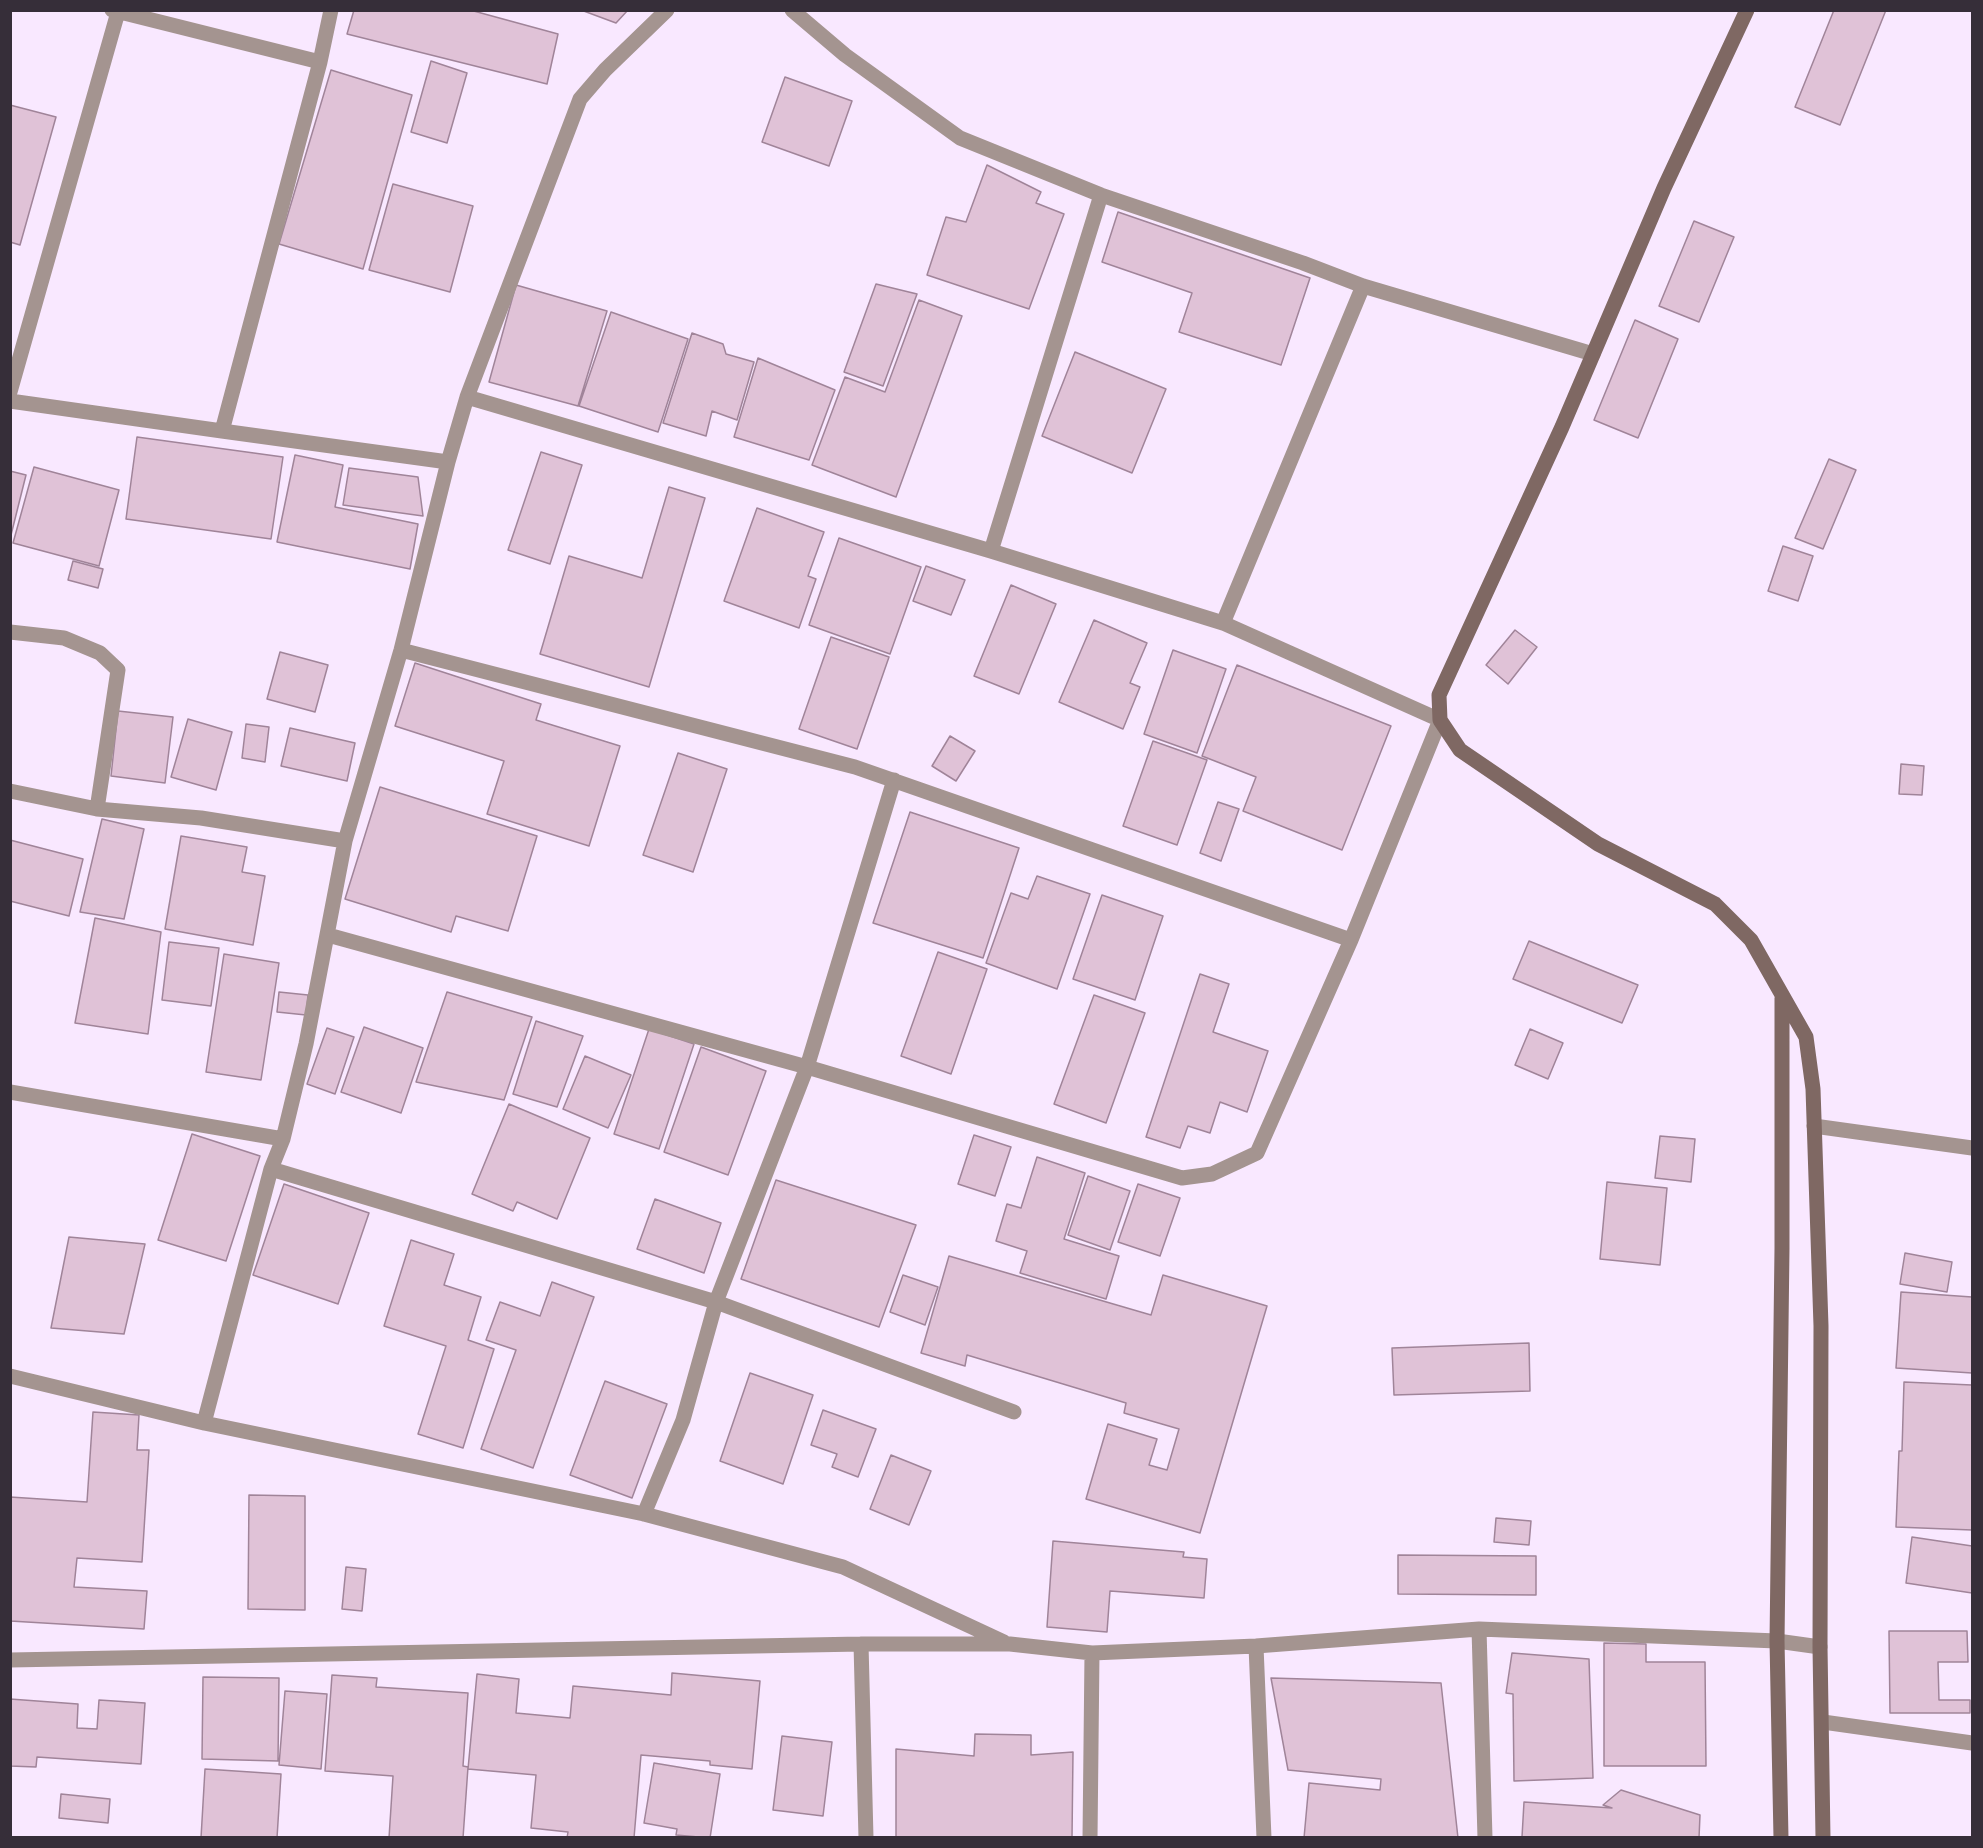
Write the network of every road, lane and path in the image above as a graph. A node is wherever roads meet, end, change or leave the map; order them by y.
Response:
1 (331, 10) edge
2 (667, 10) edge
3 (792, 10) edge
4 (1747, 10) edge
5 (115, 11) edge
6 (320, 62) junction
7 (1101, 195) junction
8 (1363, 286) junction
9 (1593, 354) junction
10 (10, 392) edge
11 (467, 397) junction
12 (10, 401) edge
13 (222, 432) junction
14 (448, 462) junction
15 (992, 551) junction
16 (1223, 623) junction
17 (10, 632) edge
18 (401, 650) junction
19 (1440, 720) junction
20 (894, 780) junction
21 (10, 791) edge
22 (97, 809) junction
23 (345, 841) junction
24 (328, 935) junction
25 (1351, 940) junction
26 (1782, 995) junction
27 (807, 1067) junction
28 (10, 1092) edge
29 (1814, 1126) junction
30 (283, 1139) junction
31 (1972, 1148) edge
32 (271, 1169) junction
33 (716, 1302) junction
34 (10, 1376) edge
35 (1014, 1412) dead end
36 (204, 1423) junction
37 (644, 1515) junction
38 (1479, 1629) junction
39 (1777, 1641) junction
40 (861, 1644) junction
41 (1010, 1644) junction
42 (1256, 1646) junction
43 (1820, 1647) junction
44 (1092, 1653) junction
45 (10, 1660) edge
46 (1822, 1722) junction
47 (1972, 1743) edge
48 (866, 1838) edge
49 (1090, 1838) edge
50 (1264, 1838) edge
51 (1485, 1838) edge
52 (1781, 1838) edge
53 (1823, 1838) edge

1 - 6 street
2 - 11 street
3 - 7 street
4 - 9 street
5 - 6 street
5 - 10 street
6 - 13 street
7 - 8 street
7 - 15 street
8 - 9 street
8 - 16 street
9 - 19 street
11 - 14 street
11 - 15 street
12 - 13 street
13 - 14 street
14 - 18 street
15 - 16 street
16 - 19 street
17 - 22 street
18 - 20 street
18 - 23 street
19 - 25 street
19 - 26 street
20 - 25 street
20 - 27 street
21 - 22 street
22 - 23 street
23 - 24 street
24 - 27 street
24 - 30 street
25 - 27 street
26 - 29 street
26 - 39 street
27 - 33 street
28 - 30 street
29 - 31 street
29 - 43 street
30 - 32 street
32 - 33 street
32 - 36 street
33 - 35 street
33 - 37 street
34 - 36 street
36 - 37 street
37 - 41 street
38 - 39 street
38 - 42 street
38 - 51 street
39 - 43 street
39 - 52 street
40 - 41 street
40 - 45 street
40 - 48 street
41 - 44 street
42 - 44 street
42 - 50 street
43 - 46 street
44 - 49 street
46 - 47 street
46 - 53 street

